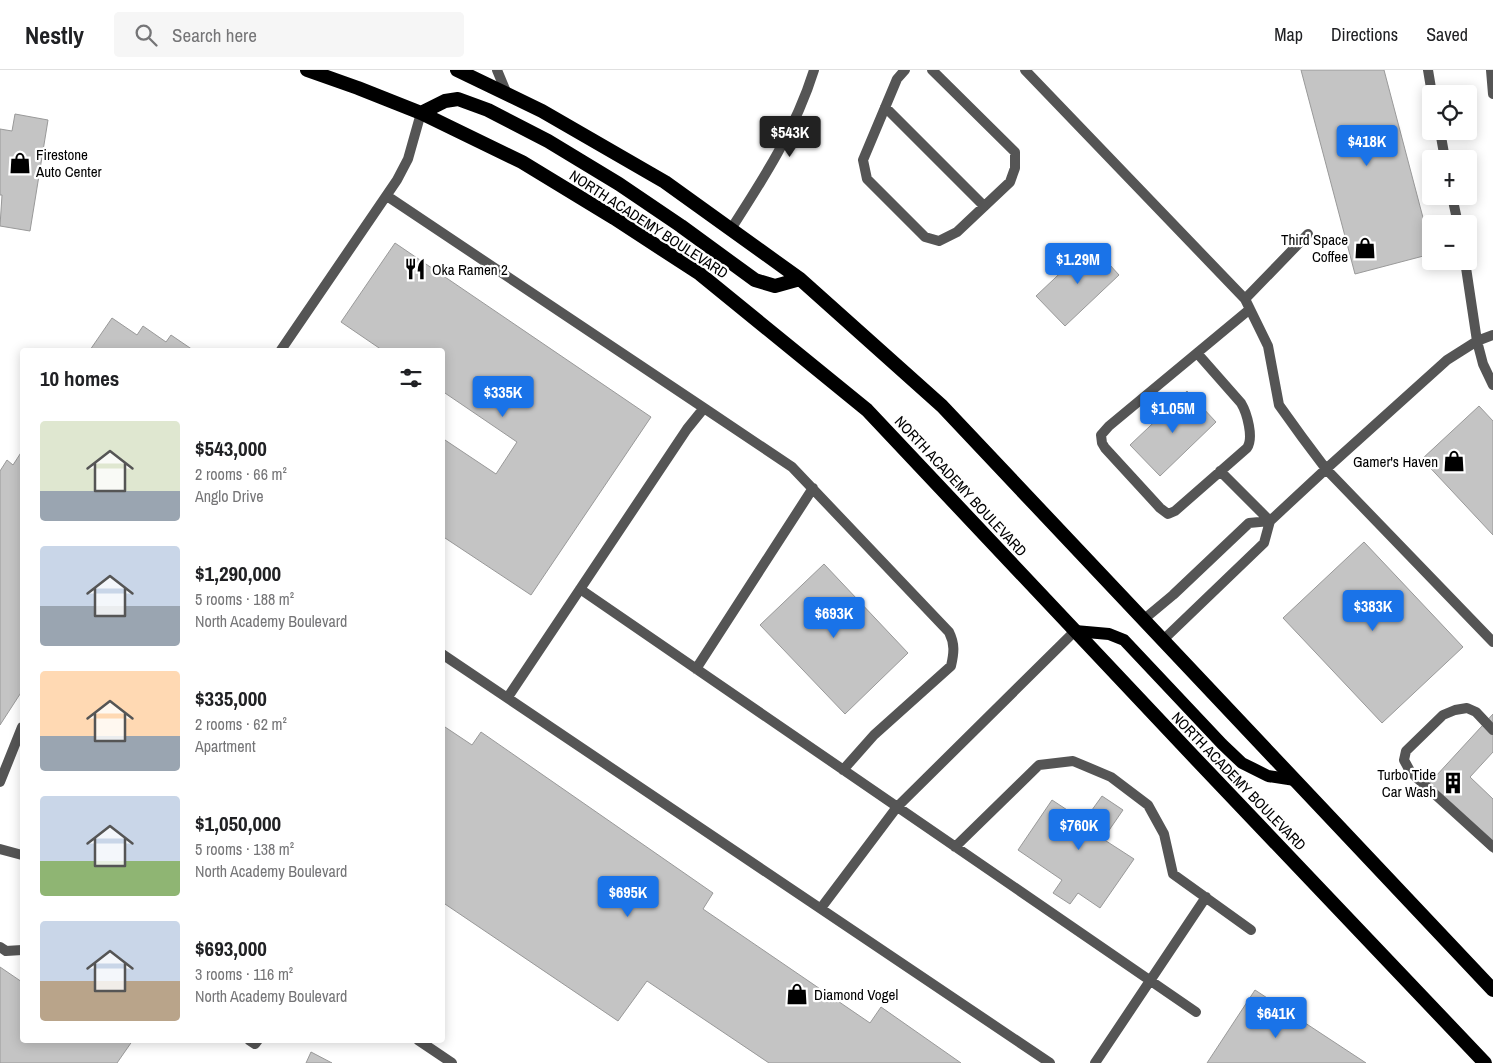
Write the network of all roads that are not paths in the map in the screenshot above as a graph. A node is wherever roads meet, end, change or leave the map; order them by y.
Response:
1 (307, 70) edge
2 (457, 70) edge
3 (497, 70) edge
4 (814, 70) edge
5 (905, 70) edge
6 (932, 70) edge
7 (949, 70) edge
8 (1025, 70) edge
9 (1428, 70) edge
10 (1491, 70) edge
11 (940, 78) junction
12 (1430, 85) edge
13 (507, 94) junction
14 (1493, 94) edge
15 (885, 107) junction
16 (421, 114) junction
17 (387, 196) junction
18 (984, 206) junction
19 (731, 229) junction
20 (1308, 234) dead end
21 (1467, 270) edge
22 (800, 279) junction
23 (1245, 298) junction
24 (1250, 310) junction
25 (1493, 335) edge
26 (1477, 341) junction
27 (282, 348) edge
28 (1197, 352) junction
29 (1493, 385) edge
30 (704, 408) junction
31 (1326, 469) junction
32 (1220, 471) junction
33 (813, 488) junction
34 (1270, 521) junction
35 (580, 590) junction
36 (1143, 620) junction
37 (1075, 631) junction
38 (1163, 640) junction
39 (1493, 642) edge
40 (445, 656) edge
41 (696, 669) junction
42 (508, 697) junction
43 (1493, 730) edge
44 (20, 732) edge
45 (842, 770) junction
46 (1295, 780) junction
47 (0, 782) edge
48 (897, 807) junction
49 (955, 847) junction
50 (1493, 847) edge
51 (0, 849) edge
52 (20, 854) edge
53 (1206, 898) junction
54 (821, 908) junction
55 (1251, 930) dead end
56 (0, 947) edge
57 (20, 950) edge
58 (1150, 981) junction
59 (1493, 990) edge
60 (1196, 1012) dead end
61 (422, 1043) edge
62 (452, 1063) edge
63 (1050, 1063) edge
64 (1095, 1063) edge
65 (1485, 1063) edge

1 - 16 highway, NORTH ACADEMY BOULEVARD
2 - 13 highway
3 - 13 street
4 - 19 street
5 - 15 street
6 - 11 street
7 - 11 street
8 - 23 street
9 - 12 street
10 - 14 street
11 - 18 street
13 - 19 highway
15 - 18 street
15 - 18 street
16 - 17 street
16 - 22 highway
16 - 37 highway, NORTH ACADEMY BOULEVARD
17 - 27 street
17 - 30 street
19 - 22 highway
20 - 23 street
21 - 26 street
22 - 36 highway
23 - 24 street
24 - 28 street
24 - 31 street
25 - 26 street
26 - 29 street
26 - 31 street
28 - 32 street
28 - 32 street
30 - 33 street
30 - 35 street
31 - 34 street
31 - 39 street
32 - 34 street
33 - 41 street
33 - 45 street
34 - 36 street
34 - 38 street
35 - 41 street
35 - 42 street
36 - 38 highway
37 - 46 main road
37 - 48 street
37 - 65 highway, NORTH ACADEMY BOULEVARD
38 - 46 highway
40 - 42 street
41 - 45 street
42 - 54 street
43 - 50 street
44 - 47 street
45 - 48 street
46 - 59 highway
48 - 49 street
48 - 54 street
49 - 53 street
49 - 58 street
51 - 52 street
53 - 55 street
53 - 58 street
54 - 63 street
56 - 57 street
58 - 60 street
58 - 64 street
61 - 62 street

